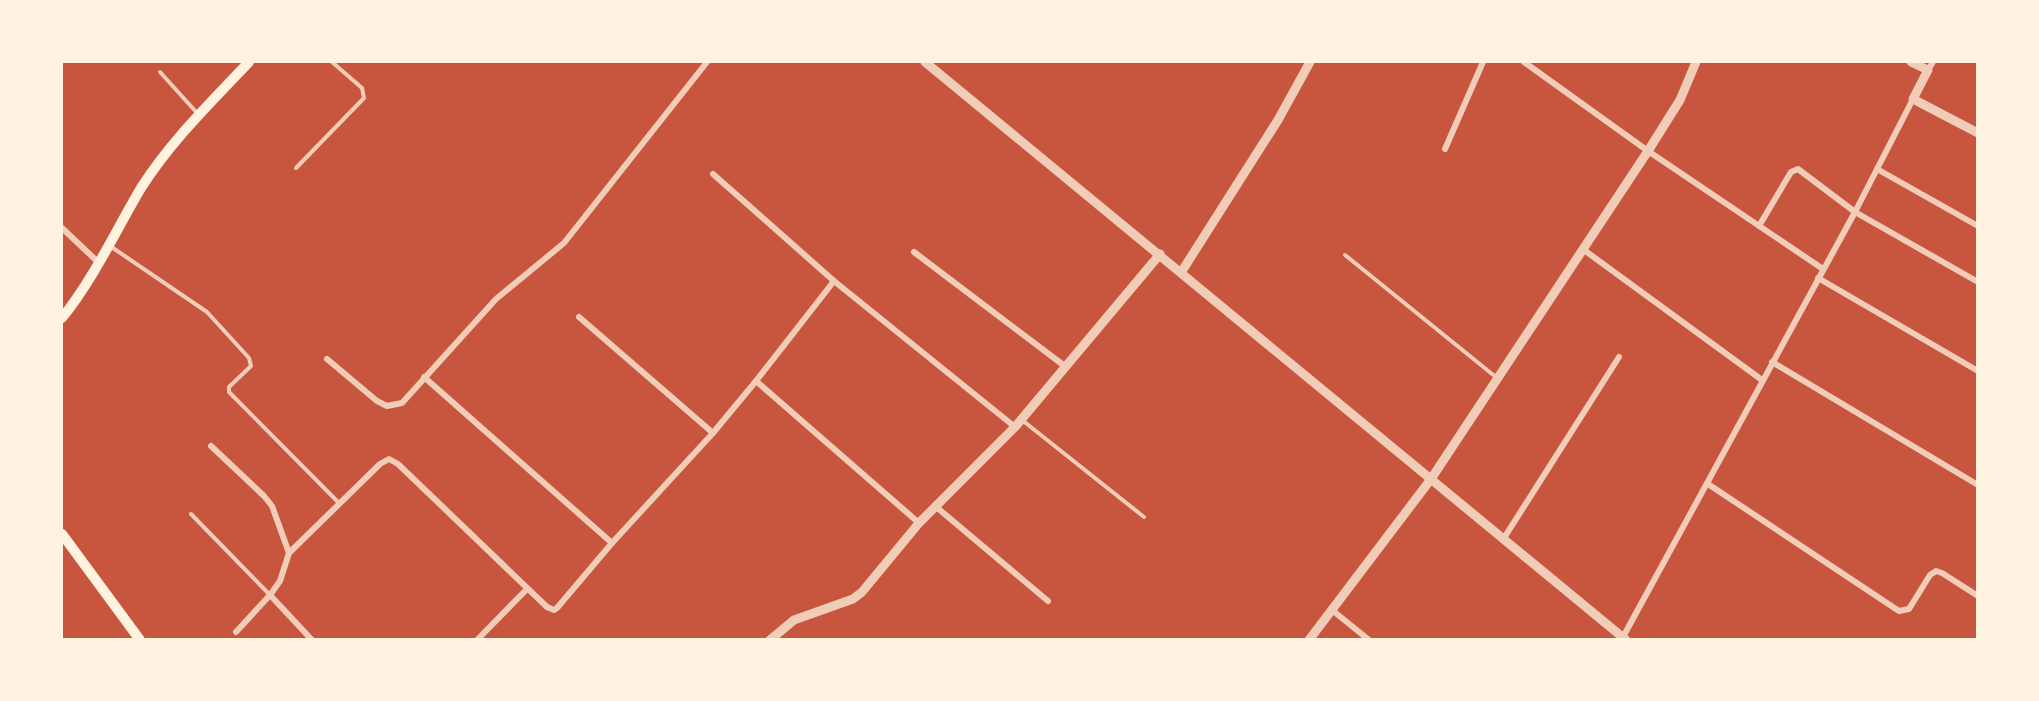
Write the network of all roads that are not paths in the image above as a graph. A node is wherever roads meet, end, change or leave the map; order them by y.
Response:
1 (249, 62) edge
2 (332, 62) edge
3 (707, 62) edge
4 (925, 62) edge
5 (1310, 62) edge
6 (1483, 62) edge
7 (1524, 62) edge
8 (1696, 62) edge
9 (1911, 62) edge
10 (1930, 66) edge
11 (160, 72) dead end
12 (1913, 99) junction
13 (198, 114) junction
14 (1976, 130) edge
15 (1445, 148) dead end
16 (1648, 151) junction
17 (296, 168) dead end
18 (1877, 169) junction
19 (713, 174) dead end
20 (1855, 212) junction
21 (1759, 226) junction
22 (1977, 226) edge
23 (62, 228) edge
24 (109, 245) junction
25 (1584, 250) junction
26 (914, 252) dead end
27 (1160, 254) junction
28 (1344, 255) dead end
29 (99, 263) junction
30 (1823, 269) junction
31 (1182, 271) junction
32 (1818, 278) junction
33 (834, 280) junction
34 (1977, 282) edge
35 (579, 317) dead end
36 (62, 318) edge
37 (1619, 357) dead end
38 (327, 359) dead end
39 (1772, 362) junction
40 (1066, 367) junction
41 (1977, 371) edge
42 (424, 377) junction
43 (1497, 378) junction
44 (1762, 380) junction
45 (756, 381) junction
46 (1018, 423) junction
47 (713, 433) junction
48 (212, 446) dead end
49 (1431, 479) junction
50 (1708, 484) junction
51 (1977, 485) edge
52 (339, 503) junction
53 (935, 506) junction
54 (191, 514) dead end
55 (1144, 517) dead end
56 (919, 523) junction
57 (62, 534) edge
58 (1504, 538) junction
59 (612, 543) junction
60 (289, 552) junction
61 (527, 589) junction
62 (270, 595) junction
63 (1977, 596) edge
64 (1048, 601) dead end
65 (1332, 610) junction
66 (236, 632) dead end
67 (1625, 638) edge
68 (140, 639) edge
69 (312, 639) edge
70 (477, 639) edge
71 (770, 639) edge
72 (1309, 639) edge
73 (1369, 639) edge

1 - 13 main road
2 - 17 lane
3 - 42 street
4 - 27 street
5 - 31 street
6 - 15 street
7 - 16 street
8 - 16 street
9 - 10 street
10 - 12 street
11 - 13 lane
12 - 14 street
12 - 18 street
13 - 24 main road
16 - 21 street
16 - 25 street
18 - 20 street
18 - 22 street
19 - 33 street
20 - 21 street
20 - 30 street
20 - 34 street
21 - 30 street
23 - 29 street
24 - 29 main road
24 - 52 lane
25 - 43 street
25 - 44 street
26 - 40 street
27 - 31 street
27 - 40 street
28 - 43 lane
29 - 36 main road
30 - 32 street
31 - 49 street
32 - 39 street
32 - 41 street
33 - 45 street
33 - 46 street
35 - 47 street
37 - 58 street
38 - 42 street
39 - 44 street
39 - 51 street
40 - 46 street
42 - 59 street
43 - 49 street
44 - 50 street
45 - 47 street
45 - 56 street
46 - 53 street
46 - 55 lane
47 - 59 street
48 - 60 street
49 - 58 street
49 - 65 street
50 - 63 street
50 - 67 street
52 - 60 street
52 - 61 street
53 - 56 street
53 - 64 street
54 - 62 lane
56 - 71 street
57 - 68 main road
58 - 67 street
59 - 61 street
60 - 62 street
61 - 70 street
62 - 66 street
62 - 69 street
65 - 72 street
65 - 73 street

